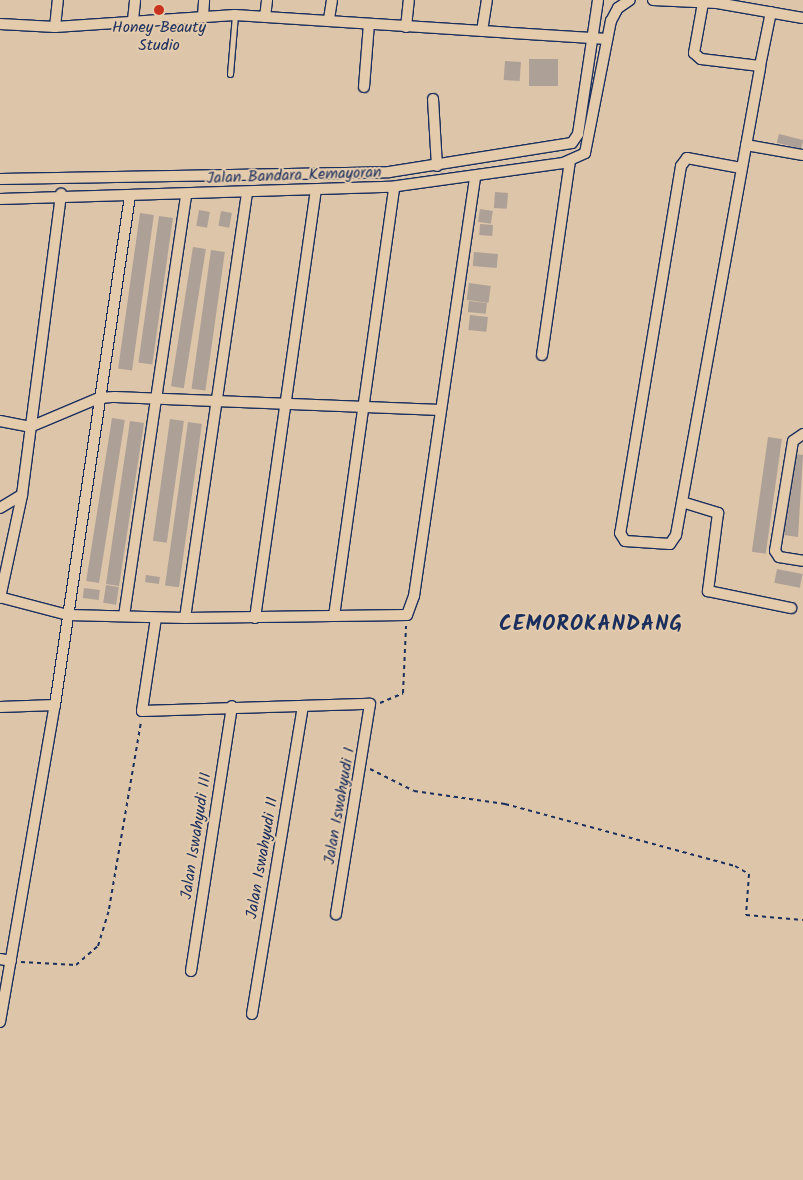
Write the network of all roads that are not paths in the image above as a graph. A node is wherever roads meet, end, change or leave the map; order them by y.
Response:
1 (58, 0) edge
2 (135, 0) edge
3 (204, 0) edge
4 (267, 0) edge
5 (332, 0) edge
6 (410, 0) edge
7 (487, 0) edge
8 (598, 0) edge
9 (630, 0) edge
10 (653, 0) edge
11 (703, 2) junction
12 (717, 2) edge
13 (771, 12) junction
14 (235, 15) junction
15 (202, 16) junction
16 (265, 16) junction
17 (803, 18) edge
18 (329, 19) junction
19 (133, 20) junction
20 (0, 24) edge
21 (369, 24) junction
22 (55, 27) junction
23 (406, 27) junction
24 (482, 31) junction
25 (607, 39) junction
26 (592, 40) junction
27 (760, 66) junction
28 (230, 74) dead end
29 (364, 87) dead end
30 (433, 99) dead end
31 (572, 143) junction
32 (746, 145) junction
33 (585, 153) junction
34 (803, 155) edge
35 (570, 161) junction
36 (437, 166) junction
37 (742, 168) junction
38 (474, 177) junction
39 (0, 179) edge
40 (394, 187) junction
41 (316, 191) junction
42 (62, 194) junction
43 (247, 194) junction
44 (130, 196) junction
45 (186, 196) junction
46 (0, 199) edge
47 (542, 355) dead end
48 (99, 398) junction
49 (157, 399) junction
50 (220, 402) junction
51 (286, 403) junction
52 (365, 407) junction
53 (441, 410) junction
54 (0, 421) edge
55 (30, 427) junction
56 (803, 434) edge
57 (22, 494) junction
58 (682, 502) junction
59 (0, 508) edge
60 (803, 561) edge
61 (1, 598) edge
62 (791, 608) dead end
63 (68, 615) junction
64 (124, 616) junction
65 (334, 616) junction
66 (156, 618) junction
67 (185, 618) junction
68 (255, 618) junction
69 (55, 706) junction
70 (232, 706) junction
71 (303, 706) junction
72 (0, 707) edge
73 (336, 914) dead end
74 (0, 959) edge
75 (11, 961) junction
76 (191, 971) dead end
77 (252, 1014) dead end
78 (0, 1022) edge

1 - 22 street
2 - 19 street
3 - 15 street
4 - 16 street
5 - 18 street
6 - 23 street
7 - 24 street
8 - 26 street
9 - 25 street
10 - 11 street
11 - 12 street
11 - 27 street
12 - 13 street
13 - 17 street
13 - 27 street
14 - 15 street
14 - 16 street
14 - 28 lane
15 - 19 street
16 - 18 street
18 - 21 street
19 - 22 street
20 - 22 street
21 - 23 street
21 - 29 street
23 - 24 street
24 - 26 street
25 - 26 street
25 - 33 street
26 - 31 street
27 - 32 street
30 - 36 street
31 - 33 street
31 - 36 street, Jalan Bandara Kemayoran
32 - 34 street
32 - 37 street
33 - 35 street, Jalan Bandara Kemayoran
35 - 38 street, Jalan Bandara Kemayoran
35 - 47 street
36 - 39 street, Jalan Bandara Kemayoran
37 - 58 street
37 - 58 street
38 - 40 street, Jalan Bandara Kemayoran
38 - 53 street
40 - 41 street, Jalan Bandara Kemayoran
40 - 52 street
41 - 43 street, Jalan Bandara Kemayoran
41 - 51 street
42 - 44 street, Jalan Bandara Kemayoran
42 - 46 street, Jalan Bandara Kemayoran
42 - 55 street
43 - 45 street, Jalan Bandara Kemayoran
43 - 50 street
44 - 45 street, Jalan Bandara Kemayoran
44 - 48 street
45 - 49 street
48 - 49 street
48 - 55 street
48 - 63 street
49 - 50 street
49 - 64 street
50 - 51 street
50 - 67 street
51 - 52 street
51 - 68 street
52 - 53 street
52 - 65 street
53 - 65 street
54 - 55 street
55 - 57 street
56 - 60 street
57 - 59 street
57 - 61 street
58 - 62 street
61 - 63 street
63 - 64 street
63 - 69 street
64 - 66 street
65 - 68 street
66 - 67 street
66 - 70 street
67 - 68 street
69 - 72 street
69 - 75 street
70 - 71 street
70 - 76 street, Jalan Iswahyudi III
71 - 73 street, Jalan Iswahyudi I
71 - 77 street, Jalan Iswahyudi II
74 - 75 street
75 - 78 street

